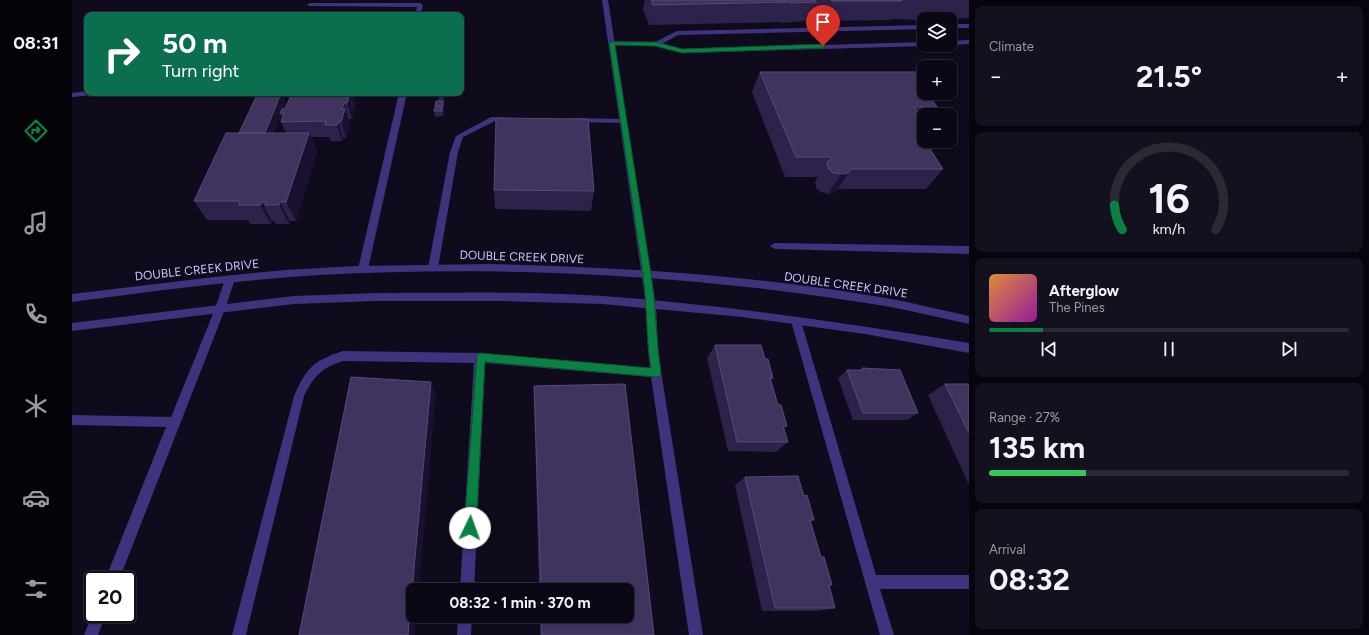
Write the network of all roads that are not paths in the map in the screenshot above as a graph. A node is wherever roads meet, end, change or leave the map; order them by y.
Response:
1 (605, 0) edge
2 (310, 5) dead end
3 (419, 12) edge
4 (957, 26) edge
5 (969, 26) edge
6 (917, 28) edge
7 (824, 38) junction
8 (969, 42) edge
9 (612, 43) junction
10 (957, 43) edge
11 (656, 44) junction
12 (917, 44) edge
13 (84, 94) edge
14 (72, 95) edge
15 (402, 96) edge
16 (517, 120) edge
17 (563, 120) edge
18 (623, 121) junction
19 (775, 246) dead end
20 (969, 250) edge
21 (433, 268) junction
22 (363, 270) junction
23 (647, 274) junction
24 (230, 279) junction
25 (72, 298) edge
26 (651, 305) junction
27 (220, 309) junction
28 (969, 320) edge
29 (796, 321) junction
30 (72, 327) edge
31 (969, 348) edge
32 (480, 358) junction
33 (656, 373) junction
34 (72, 420) edge
35 (174, 422) junction
36 (116, 571) edge
37 (871, 582) junction
38 (969, 582) edge
39 (466, 583) edge
40 (96, 623) edge
41 (465, 623) edge
42 (91, 635) edge
43 (239, 635) edge
44 (464, 635) edge
45 (696, 635) edge
46 (887, 635) edge

1 - 9 street
2 - 3 street
4 - 5 street
6 - 7 street
7 - 11 street
7 - 11 street
7 - 12 street
8 - 10 street
9 - 11 street
9 - 18 street
13 - 14 street
15 - 22 street
16 - 21 street
17 - 18 street
18 - 23 street
19 - 20 street
21 - 22 street, DOUBLE CREEK DRIVE
21 - 23 street, DOUBLE CREEK DRIVE
22 - 24 street, DOUBLE CREEK DRIVE
23 - 26 street
23 - 28 street, DOUBLE CREEK DRIVE
24 - 25 street, DOUBLE CREEK DRIVE
24 - 27 street
26 - 27 street
26 - 29 street
26 - 33 street
27 - 30 street
27 - 35 street
29 - 31 street
29 - 37 street
32 - 33 street
32 - 39 street
32 - 43 street
33 - 45 street
34 - 35 street
35 - 36 street
37 - 38 street
37 - 46 street
40 - 42 street
41 - 44 street

